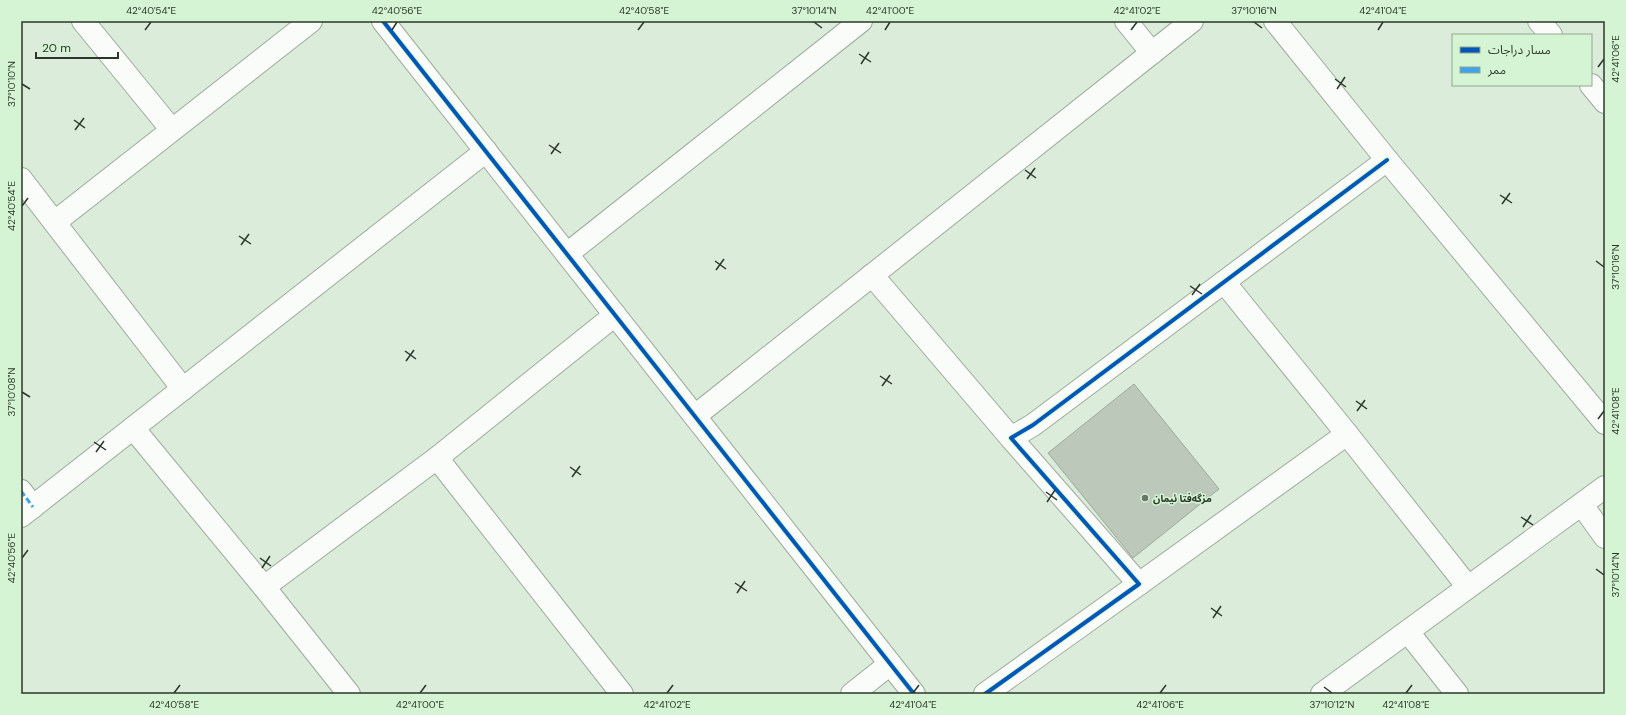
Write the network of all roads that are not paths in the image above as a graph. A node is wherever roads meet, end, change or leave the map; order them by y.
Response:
1 (83, 21) edge
2 (311, 21) edge
3 (384, 21) edge
4 (861, 21) edge
5 (1126, 21) edge
6 (1192, 21) edge
7 (1275, 21) edge
8 (1539, 21) edge
9 (1550, 34) edge
10 (1152, 53) junction
11 (1592, 86) edge
12 (1605, 102) edge
13 (172, 130) junction
14 (486, 151) junction
15 (1387, 160) junction
16 (21, 179) edge
17 (54, 222) junction
18 (567, 254) junction
19 (872, 275) junction
20 (1224, 282) junction
21 (615, 315) junction
22 (183, 389) junction
23 (695, 416) junction
24 (1605, 423) edge
25 (133, 428) junction
26 (1347, 434) junction
27 (1011, 438) junction
28 (437, 458) junction
29 (1605, 487) edge
30 (25, 505) edge
31 (1582, 505) junction
32 (1605, 537) edge
33 (1139, 584) junction
34 (264, 587) junction
35 (1468, 587) junction
36 (1408, 632) junction
37 (890, 664) junction
38 (349, 694) edge
39 (622, 694) edge
40 (852, 694) edge
41 (914, 694) edge
42 (985, 694) edge
43 (1322, 694) edge
44 (1457, 694) edge

1 - 13 street
2 - 13 street
3 - 14 street
4 - 18 street
5 - 10 street
6 - 10 street
7 - 15 street
8 - 9 street
10 - 19 street
11 - 12 street
13 - 17 street
14 - 18 street
14 - 22 street
15 - 20 street
15 - 24 street
16 - 17 street
17 - 22 street
18 - 21 street
19 - 23 street
19 - 27 street
20 - 26 street
20 - 27 street
21 - 23 street
21 - 28 street
22 - 25 street
23 - 37 street
25 - 30 street
25 - 34 street
26 - 33 street
26 - 35 street
27 - 33 street
28 - 34 street
28 - 39 street
29 - 31 street
31 - 32 street
31 - 35 street
33 - 42 street
34 - 38 street
35 - 36 street
36 - 43 street
36 - 44 street
37 - 40 street
37 - 41 street

